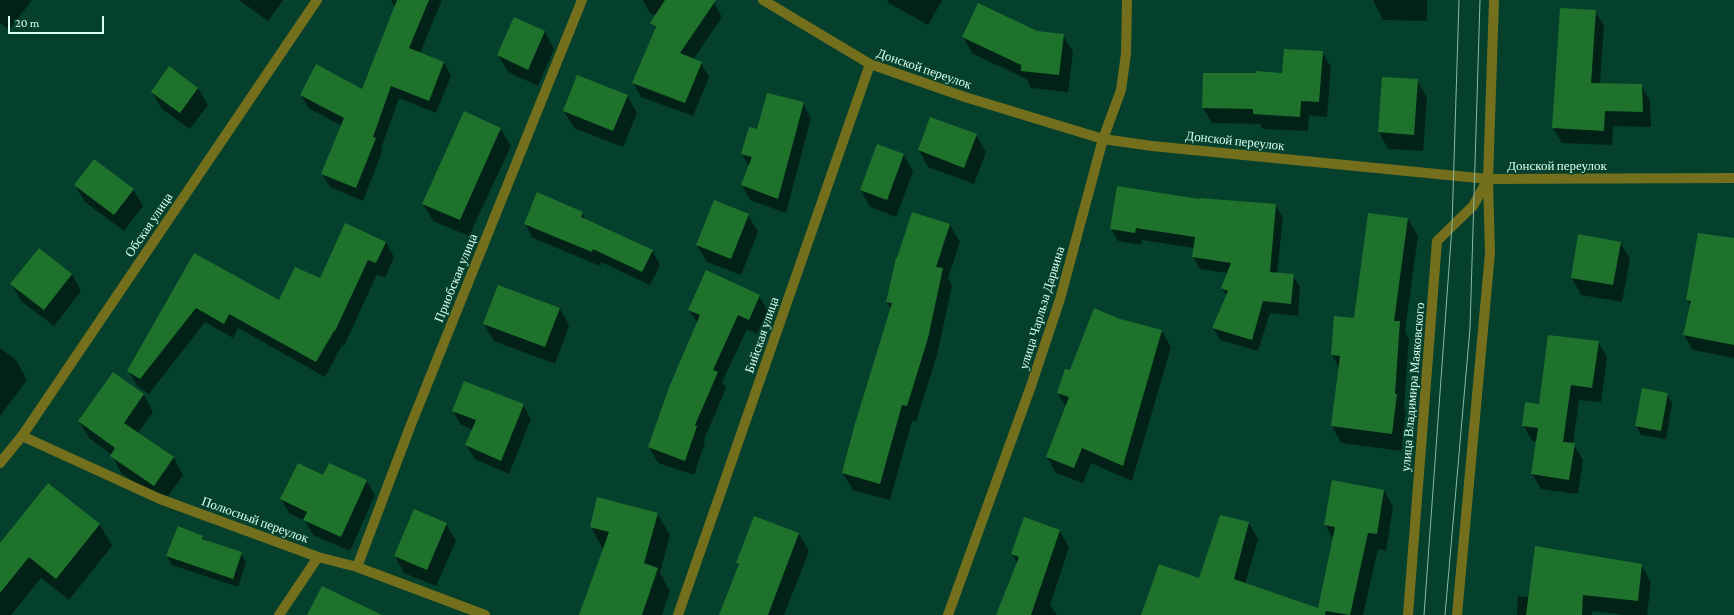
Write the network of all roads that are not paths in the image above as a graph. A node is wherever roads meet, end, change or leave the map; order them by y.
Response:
1 (317, 0) edge
2 (582, 0) edge
3 (763, 0) edge
4 (1127, 0) edge
5 (1494, 0) edge
6 (870, 64) junction
7 (1103, 139) junction
8 (1734, 178) edge
9 (1488, 179) junction
10 (22, 436) junction
11 (0, 463) edge
12 (318, 557) junction
13 (356, 567) junction
14 (279, 615) edge
15 (485, 615) edge
16 (678, 615) edge
17 (948, 615) edge
18 (1408, 615) edge
19 (1457, 615) edge

1 - 10 lane, Обская улица
2 - 13 lane, Приобская улица
3 - 6 lane, Донской переулок
4 - 7 lane, улица Чарльза Дарвина
5 - 9 lane, улица Владимира Маяковского
6 - 7 lane, Донской переулок
6 - 16 lane, Бийская улица
7 - 9 lane, Донской переулок
7 - 17 lane, улица Чарльза Дарвина
8 - 9 lane, Донской переулок
9 - 18 lane, улица Владимира Маяковского
9 - 19 lane, улица Владимира Маяковского
10 - 11 lane, Обская улица
10 - 12 lane, Полюсный переулок
12 - 13 lane, Полюсный переулок
12 - 14 lane
13 - 15 lane, Полюсный переулок

